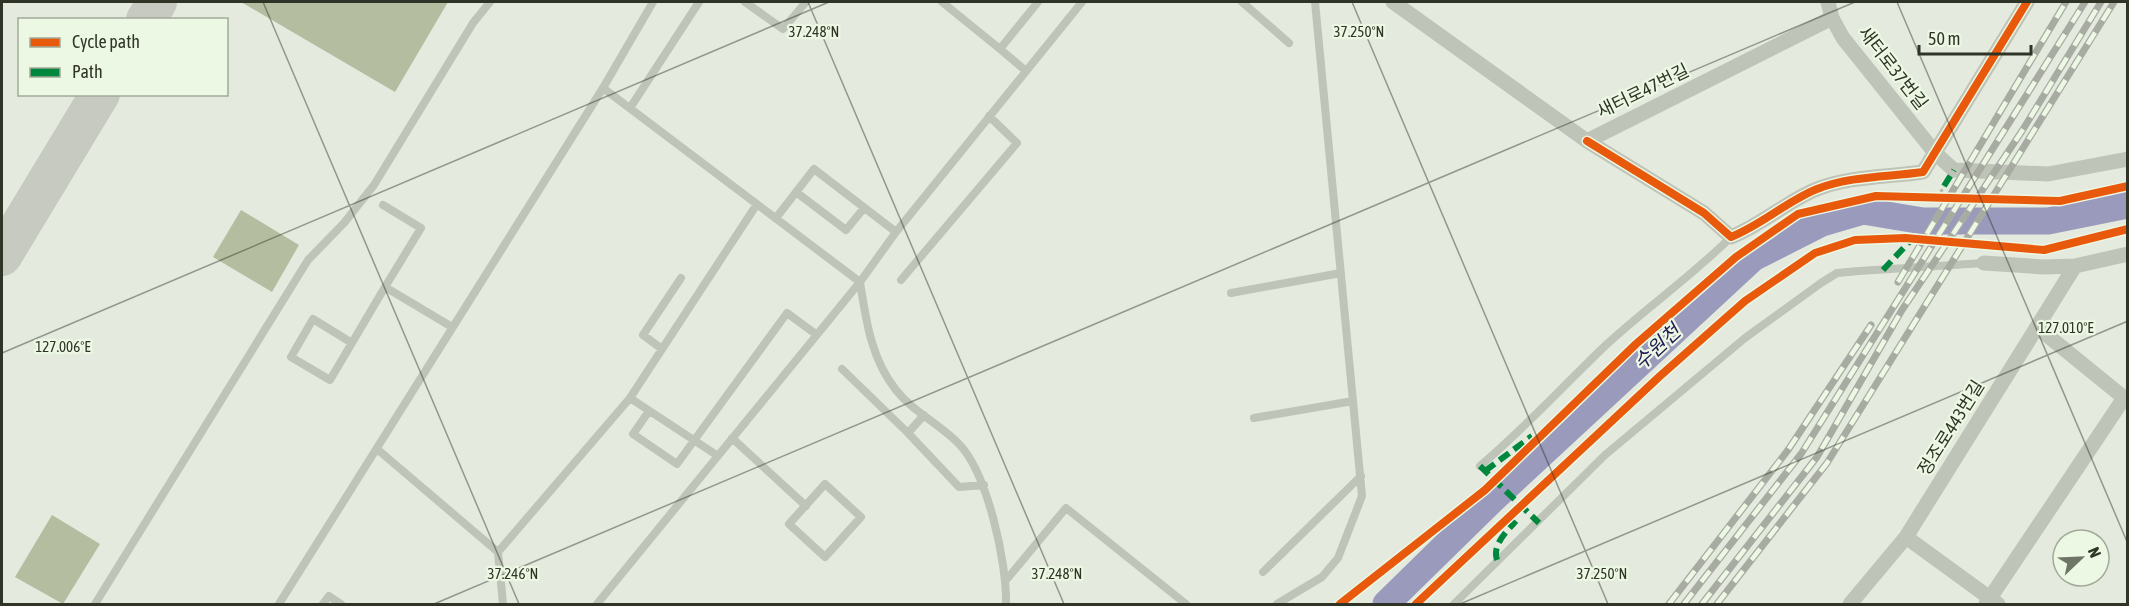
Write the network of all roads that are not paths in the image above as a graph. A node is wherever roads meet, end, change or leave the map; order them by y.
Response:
1 (490, 2) edge
2 (653, 2) edge
3 (699, 2) edge
4 (745, 2) edge
5 (806, 2) edge
6 (942, 2) edge
7 (1038, 2) edge
8 (1082, 2) edge
9 (1242, 2) edge
10 (1315, 2) edge
11 (1393, 2) edge
12 (1828, 2) edge
13 (2027, 2) edge
14 (1832, 18) junction
15 (1289, 43) dead end
16 (1000, 49) junction
17 (1026, 71) junction
18 (603, 88) junction
19 (630, 108) junction
20 (989, 117) junction
21 (1587, 141) junction
22 (1936, 154) junction
23 (2127, 159) edge
24 (796, 192) junction
25 (757, 204) junction
26 (383, 205) dead end
27 (864, 208) junction
28 (776, 218) junction
29 (896, 232) junction
30 (1731, 237) junction
31 (2127, 254) edge
32 (1984, 263) joint
33 (2075, 266) junction
34 (1341, 273) junction
35 (681, 278) dead end
36 (901, 280) dead end
37 (860, 282) junction
38 (385, 287) junction
39 (1232, 293) dead end
40 (452, 327) junction
41 (2037, 327) junction
42 (817, 335) junction
43 (352, 343) junction
44 (662, 349) junction
45 (842, 369) dead end
46 (630, 398) junction
47 (2126, 399) edge
48 (1353, 401) junction
49 (649, 411) junction
50 (924, 415) junction
51 (1254, 418) dead end
52 (908, 433) junction
53 (732, 438) junction
54 (694, 440) junction
55 (377, 449) junction
56 (718, 456) junction
57 (1480, 466) dead end
58 (1361, 476) junction
59 (984, 485) junction
60 (806, 506) junction
61 (1906, 537) junction
62 (498, 552) junction
63 (1263, 572) dead end
64 (1007, 579) junction
65 (1993, 602) edge
66 (95, 604) edge
67 (279, 604) edge
68 (323, 604) edge
69 (341, 604) edge
70 (503, 604) edge
71 (597, 604) edge
72 (1006, 604) edge
73 (1186, 604) edge
74 (1277, 604) edge
75 (1454, 604) edge
76 (1851, 604) edge

1 - 66 lane
2 - 18 lane
3 - 19 lane
4 - 5 lane
6 - 16 lane
7 - 16 lane
8 - 17 lane
9 - 15 lane
10 - 34 lane
11 - 21 street, 새터로47번길
12 - 14 street, 새터로37번길
13 - 22 street
14 - 21 street, 새터로47번길
14 - 22 street, 새터로37번길
16 - 17 lane
17 - 20 lane
18 - 19 lane
18 - 40 lane
19 - 25 lane
20 - 29 lane
20 - 36 lane
21 - 30 street
22 - 23 street, 새터로37번길
22 - 30 street
24 - 27 lane
24 - 27 lane
24 - 28 lane
25 - 28 lane
25 - 44 lane
26 - 38 lane
27 - 29 lane
28 - 37 lane
29 - 37 lane
30 - 57 lane
31 - 33 street
32 - 33 street
32 - 75 lane
33 - 41 street, 정조로443번길
34 - 39 lane
34 - 48 lane
35 - 44 lane
37 - 42 lane
37 - 50 lane
38 - 40 lane
38 - 43 lane
40 - 55 lane
41 - 47 street
41 - 61 street, 정조로443번길
42 - 53 lane
42 - 54 lane
43 - 43 lane
44 - 46 lane
45 - 52 lane
46 - 49 lane
46 - 62 lane
47 - 65 street
48 - 51 lane
48 - 58 lane
49 - 54 lane
49 - 54 lane
50 - 52 lane
50 - 59 lane
52 - 59 lane
53 - 56 lane
53 - 60 lane
54 - 56 lane
55 - 62 lane
55 - 67 lane
56 - 71 lane
58 - 63 lane
58 - 74 lane
59 - 64 lane
60 - 60 lane
61 - 65 street
61 - 76 street, 정조로443번길
62 - 70 lane
64 - 72 lane
64 - 73 lane
68 - 69 lane

